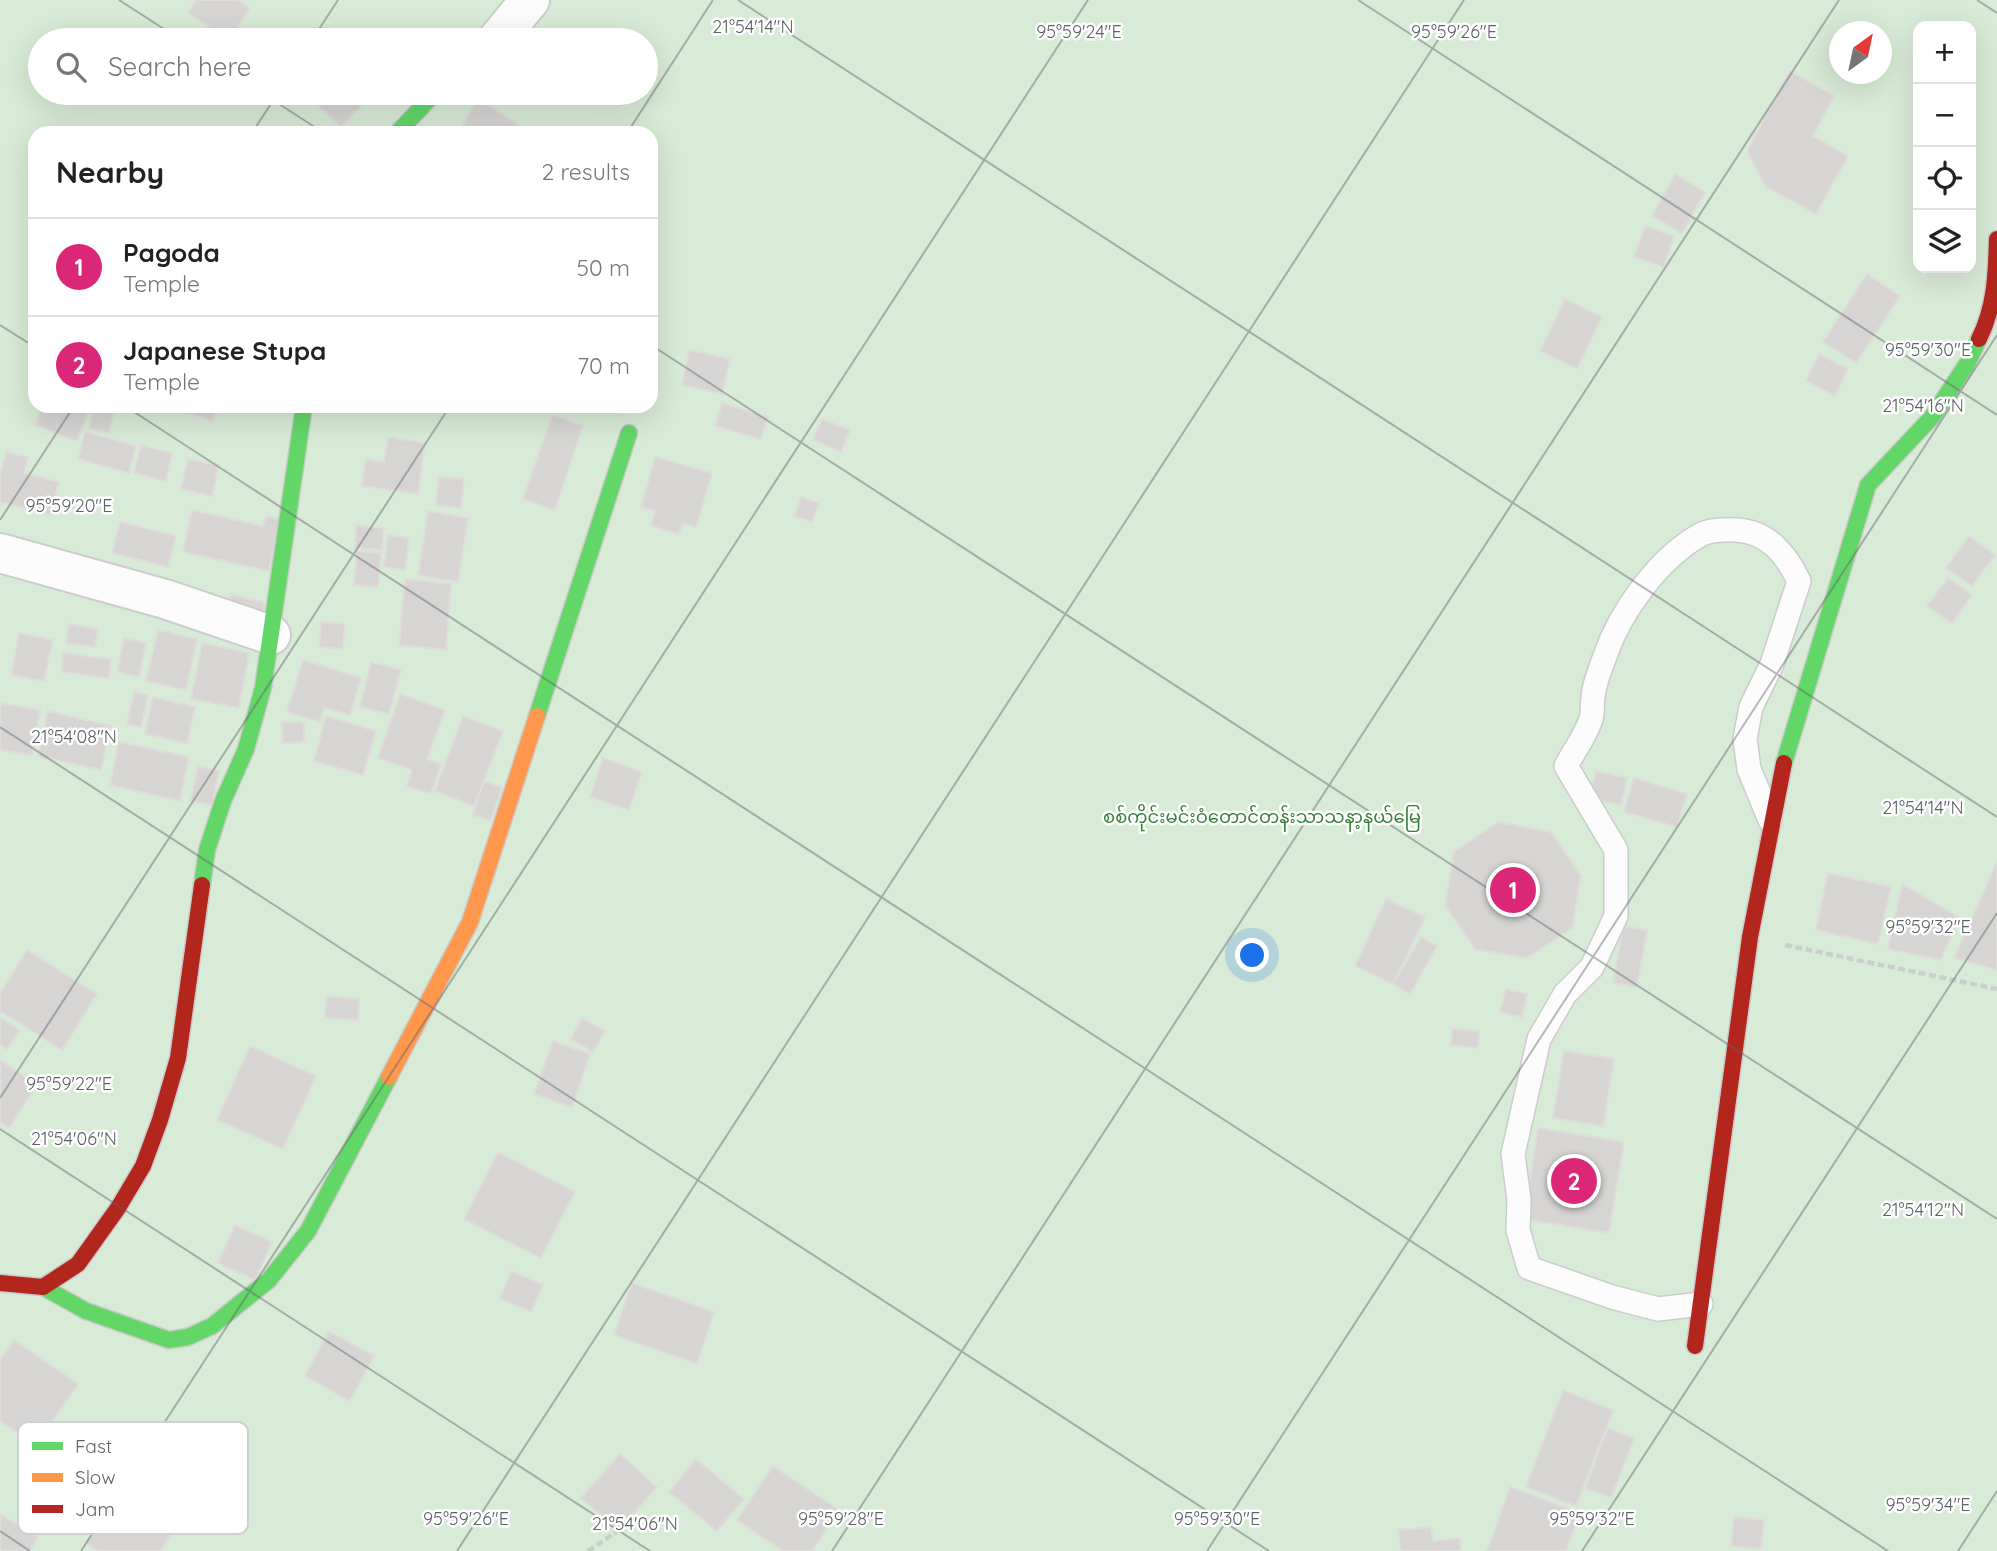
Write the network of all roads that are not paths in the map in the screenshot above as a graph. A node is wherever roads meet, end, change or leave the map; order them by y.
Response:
1 (530, 0) edge
2 (507, 28) edge
3 (424, 105) edge
4 (404, 126) edge
5 (1997, 239) edge
6 (303, 413) edge
7 (629, 433) dead end
8 (0, 553) edge
9 (271, 635) junction
10 (1770, 822) junction
11 (0, 1283) edge
12 (43, 1287) junction
13 (1701, 1304) junction
14 (1695, 1346) dead end

1 - 2 street
3 - 4 street
5 - 10 street
6 - 9 street
7 - 12 street
8 - 9 street
9 - 12 street
10 - 13 street
10 - 13 lane
11 - 12 street
13 - 14 street

